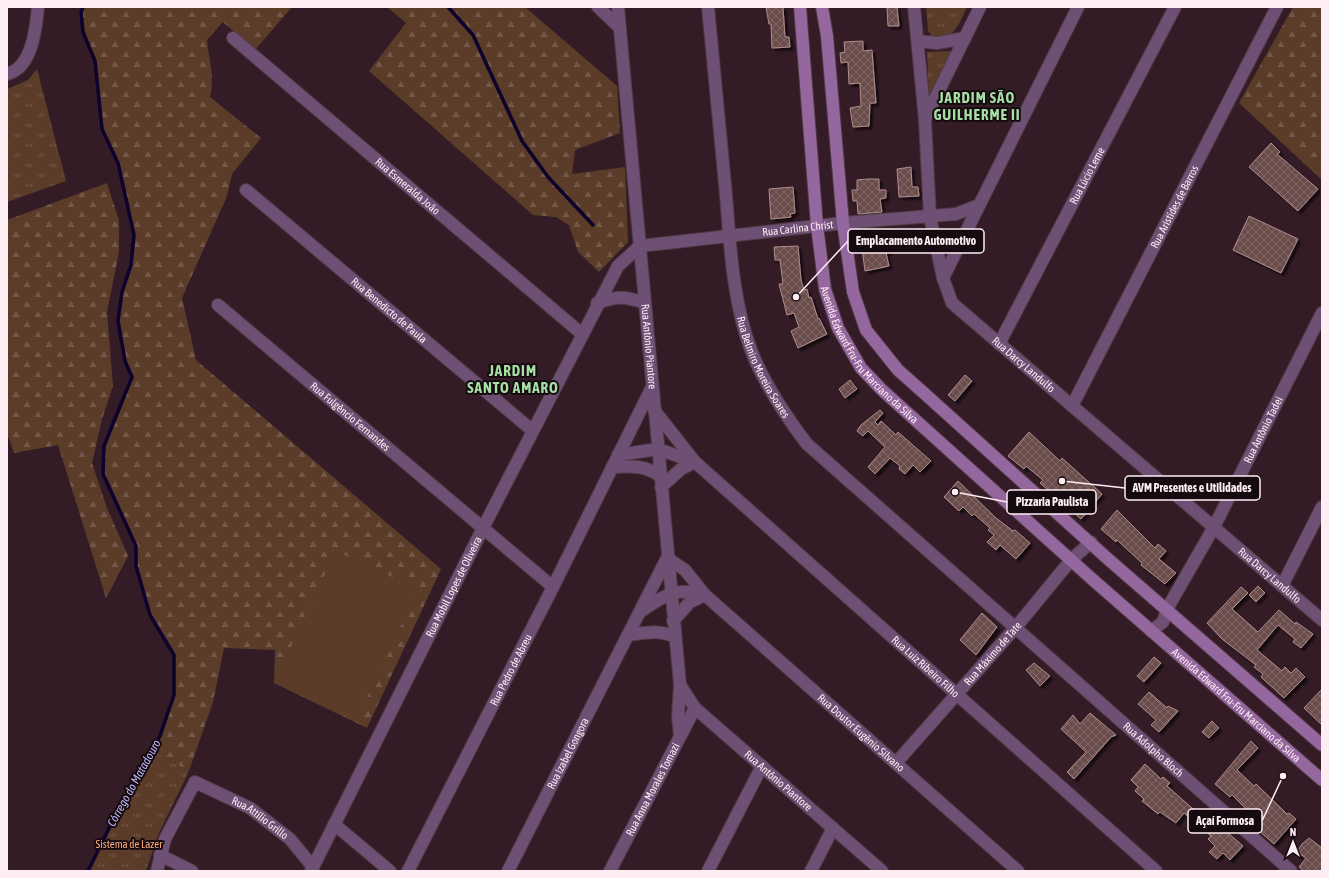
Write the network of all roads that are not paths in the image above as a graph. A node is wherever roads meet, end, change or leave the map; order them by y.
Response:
1 (598, 7) edge
2 (618, 7) edge
3 (708, 7) edge
4 (800, 7) edge
5 (822, 7) edge
6 (914, 7) edge
7 (980, 7) edge
8 (1078, 7) edge
9 (1175, 7) edge
10 (1277, 7) edge
11 (38, 8) edge
12 (620, 28) junction
13 (233, 38) dead end
14 (965, 38) junction
15 (918, 41) junction
16 (7, 74) edge
17 (925, 120) junction
18 (246, 190) dead end
19 (979, 205) junction
20 (930, 217) junction
21 (843, 223) junction
22 (817, 226) junction
23 (729, 236) junction
24 (640, 246) junction
25 (943, 278) junction
26 (598, 303) junction
27 (645, 303) junction
28 (218, 305) dead end
29 (1322, 313) edge
30 (582, 334) junction
31 (999, 344) junction
32 (652, 387) junction
33 (1072, 406) junction
34 (654, 410) junction
35 (533, 431) junction
36 (658, 449) junction
37 (618, 455) junction
38 (695, 462) junction
39 (612, 467) junction
40 (661, 482) junction
41 (1322, 507) edge
42 (1214, 527) junction
43 (483, 528) junction
44 (1091, 542) junction
45 (667, 558) junction
46 (1071, 560) junction
47 (1282, 586) junction
48 (554, 587) junction
49 (670, 593) junction
50 (705, 595) junction
51 (1167, 608) junction
52 (640, 612) junction
53 (1322, 620) edge
54 (673, 621) junction
55 (1016, 627) junction
56 (1151, 631) junction
57 (628, 635) junction
58 (674, 637) junction
59 (680, 685) junction
60 (957, 694) junction
61 (695, 708) junction
62 (680, 736) junction
63 (1322, 745) edge
64 (896, 763) junction
65 (762, 766) junction
66 (1322, 780) edge
67 (334, 824) junction
68 (833, 828) junction
69 (160, 855) junction
70 (312, 869) edge
71 (157, 871) edge
72 (192, 871) edge
73 (390, 871) edge
74 (408, 871) edge
75 (508, 871) edge
76 (610, 871) edge
77 (708, 871) edge
78 (811, 871) edge
79 (882, 871) edge
80 (1018, 871) edge
81 (1156, 871) edge
82 (1291, 871) edge

1 - 12 street
2 - 12 street, Rua Antônio Piantore
3 - 23 street, Rua Belmiro Moreira Soares
4 - 22 main road, Avenida Edward Fru-Fru Marciano da Silva
5 - 21 main road, Avenida Edward Fru-Fru Marciano da Silva
6 - 15 street, Rua Darcy Landulfo
7 - 14 street
8 - 19 street
9 - 31 street, Rua Lúcio Leme
10 - 33 street, Rua Aristides de Barros
11 - 16 street
12 - 24 street, Rua Antônio Piantore
13 - 30 street, Rua Esmeralda João
14 - 15 street
14 - 17 street
15 - 17 street, Rua Darcy Landulfo
17 - 20 street, Rua Darcy Landulfo
18 - 35 street, Rua Benedicto de Paula
19 - 20 street, Rua Carlina Christ
19 - 25 street
20 - 21 street, Rua Carlina Christ
20 - 25 street, Rua Darcy Landulfo
21 - 22 street, Rua Carlina Christ
21 - 44 main road, Avenida Edward Fru-Fru Marciano da Silva
22 - 23 street, Rua Carlina Christ
22 - 46 main road, Avenida Edward Fru-Fru Marciano da Silva
23 - 24 street, Rua Carlina Christ
23 - 55 street, Rua Belmiro Moreira Soares
24 - 26 street, Rua Mobil Lopes de Oliveira
24 - 27 street, Rua Antônio Piantore
25 - 31 street, Rua Darcy Landulfo
26 - 27 street
26 - 30 street, Rua Mobil Lopes de Oliveira
27 - 32 street, Rua Antônio Piantore
28 - 43 street, Rua Fulgêncio Fernandes
29 - 42 street, Rua Antônio Tadei
30 - 35 street, Rua Mobil Lopes de Oliveira
31 - 33 street, Rua Darcy Landulfo
32 - 34 street, Rua Antônio Piantore
32 - 37 street, Rua Pedro de Abreu
33 - 42 street, Rua Darcy Landulfo
34 - 36 street, Rua Antônio Piantore
34 - 38 street, Rua Luiz Ribeiro Filho
35 - 43 street, Rua Mobil Lopes de Oliveira
36 - 37 street
36 - 38 street, Rua Luiz Ribeiro Filho
36 - 40 street, Rua Antônio Piantore
37 - 39 street, Rua Pedro de Abreu
38 - 40 street
38 - 60 street, Rua Luiz Ribeiro Filho
39 - 40 street
39 - 48 street, Rua Pedro de Abreu
40 - 45 street, Rua Antônio Piantore
41 - 47 street
42 - 47 street, Rua Darcy Landulfo
42 - 51 street, Rua Antônio Tadei
43 - 48 street, Rua Fulgêncio Fernandes
43 - 67 street, Rua Mobil Lopes de Oliveira
44 - 46 street
44 - 51 main road, Avenida Edward Fru-Fru Marciano da Silva
45 - 49 street, Rua Antônio Piantore
45 - 50 street, Rua Doutor Eugênio Silvano
45 - 52 street, Rua Izabel Gongora
46 - 55 street, Rua Máximo de Tate
46 - 56 main road, Avenida Edward Fru-Fru Marciano da Silva
47 - 53 street, Rua Darcy Landulfo
48 - 74 street, Rua Pedro de Abreu
49 - 50 street
49 - 52 street
49 - 54 street, Rua Antônio Piantore
50 - 54 street
50 - 64 street, Rua Doutor Eugênio Silvano
51 - 56 street
51 - 63 main road, Avenida Edward Fru-Fru Marciano da Silva
52 - 57 street, Rua Izabel Gongora
54 - 58 street, Rua Antônio Piantore
55 - 60 street, Rua Máximo de Tate
55 - 82 street, Rua Adolpho Bloch
56 - 66 main road, Avenida Edward Fru-Fru Marciano da Silva
57 - 58 street
57 - 75 street, Rua Izabel Gongora
58 - 59 street, Rua Antônio Piantore
59 - 61 street, Rua Antônio Piantore
59 - 62 street, Rua Antônio Piantore
60 - 64 street, Rua Máximo de Tate
60 - 81 street, Rua Luiz Ribeiro Filho
61 - 62 street, Rua Anna Morales Tomazi
61 - 65 street, Rua Antônio Piantore
62 - 76 street, Rua Anna Morales Tomazi
64 - 80 street, Rua Doutor Eugênio Silvano
65 - 68 street, Rua Antônio Piantore
65 - 77 street
67 - 70 street, Rua Mobil Lopes de Oliveira
67 - 73 street
68 - 78 street
68 - 79 street, Rua Antônio Piantore
69 - 70 street, Rua Attílio Grillo
69 - 71 street
69 - 72 street

